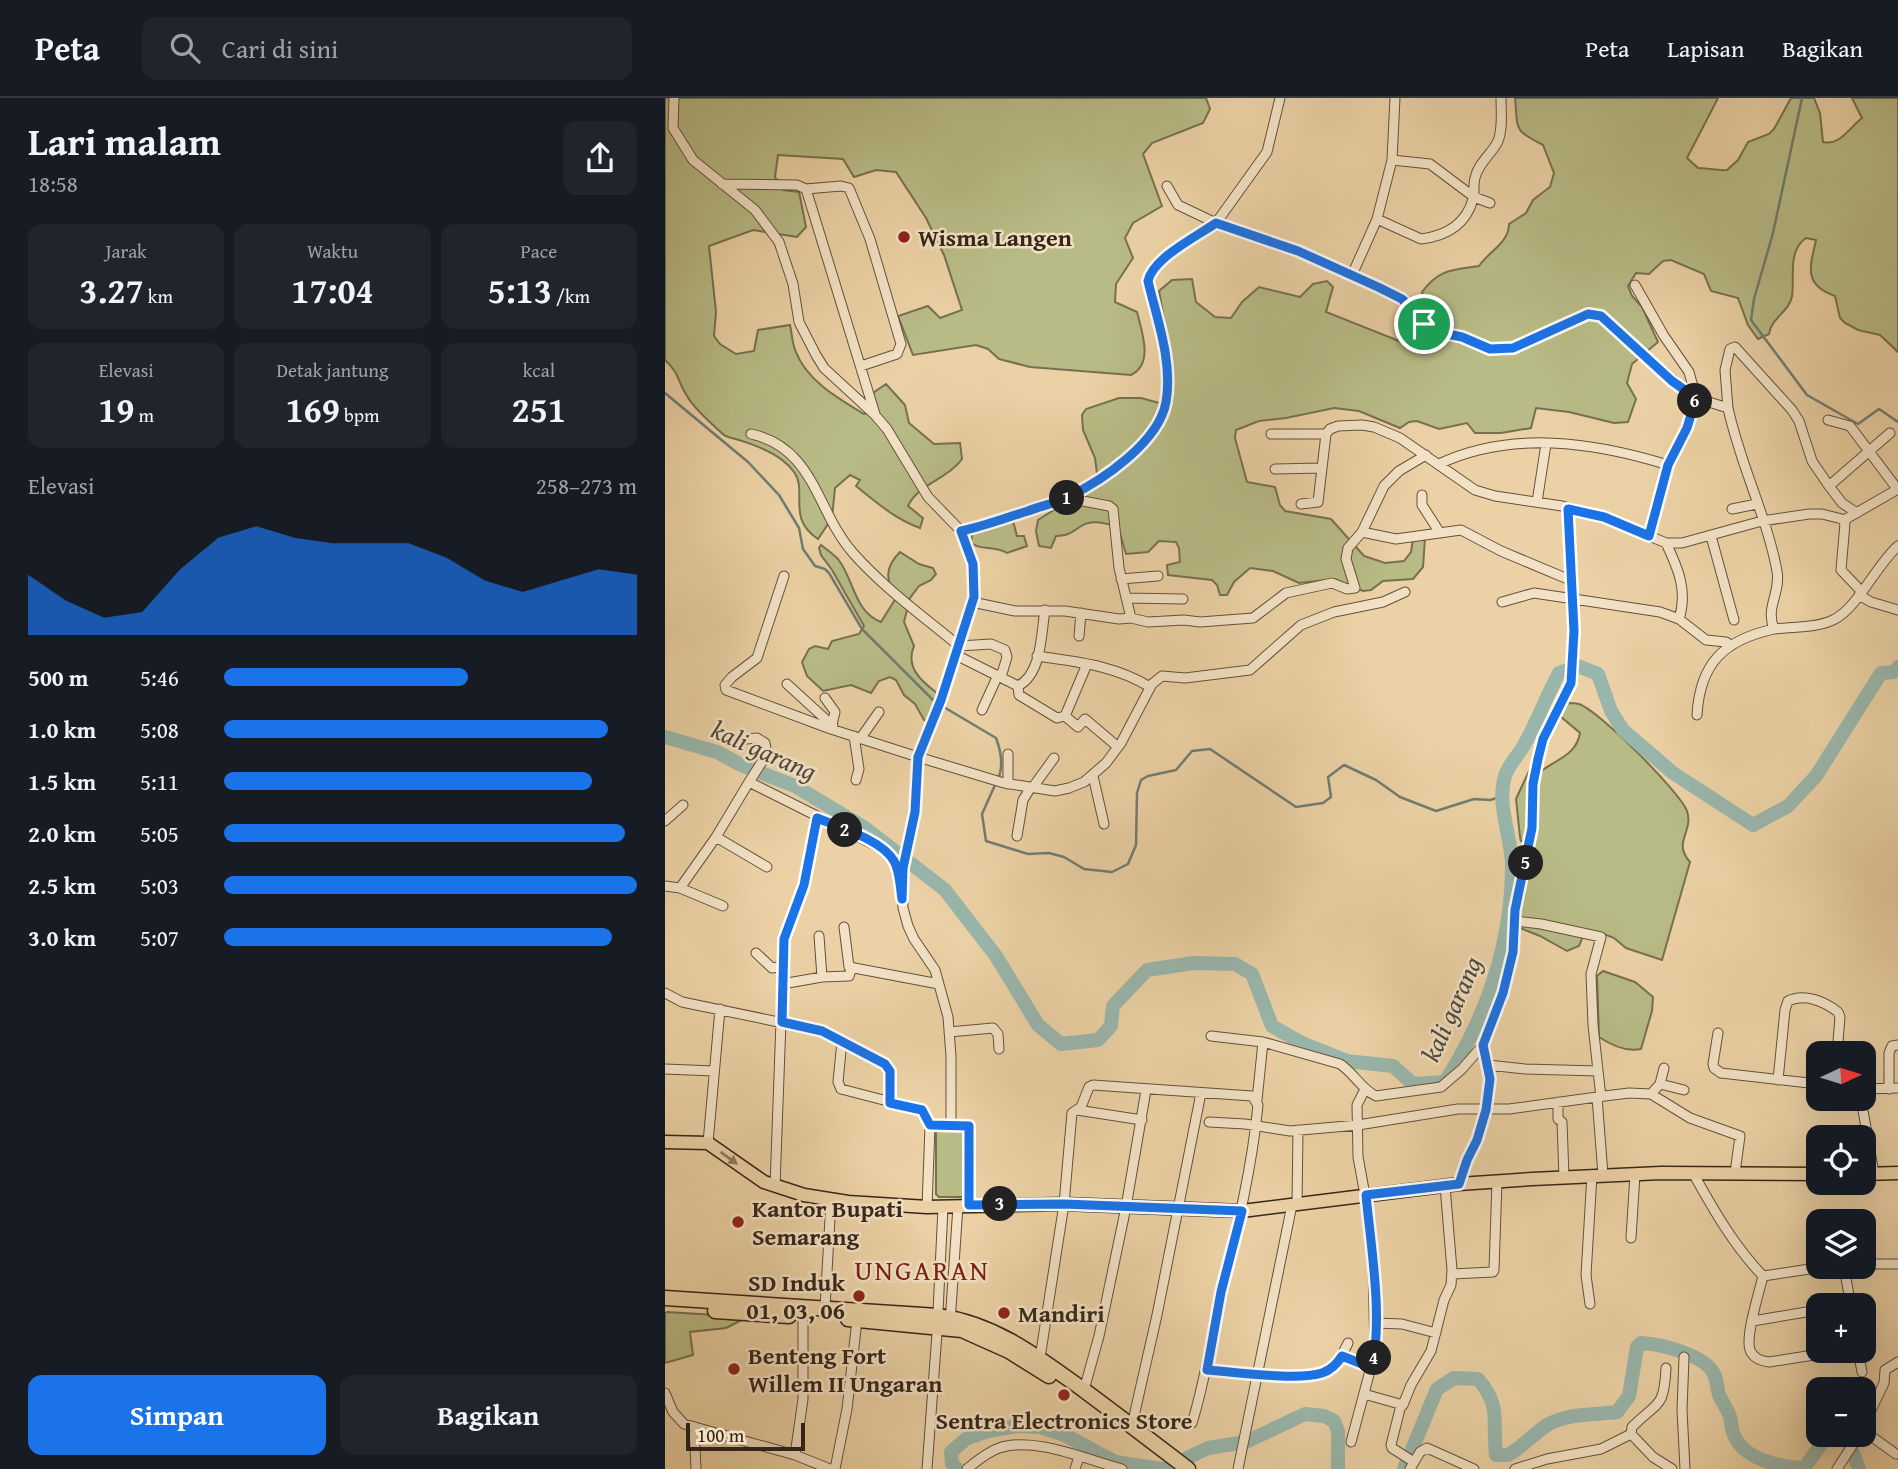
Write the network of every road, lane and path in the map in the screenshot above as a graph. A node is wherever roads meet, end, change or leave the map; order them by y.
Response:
1 (674, 98) edge
2 (1280, 98) edge
3 (1395, 98) edge
4 (1501, 98) edge
5 (1392, 160) junction
6 (722, 184) junction
7 (1167, 187) dead end
8 (806, 190) junction
9 (1474, 197) junction
10 (1490, 203) dead end
11 (1377, 219) junction
12 (1216, 223) junction
13 (1352, 275) junction
14 (1635, 285) dead end
15 (861, 366) junction
16 (1696, 398) junction
17 (1728, 408) junction
18 (875, 415) junction
19 (1828, 420) dead end
20 (1890, 433) dead end
21 (751, 434) dead end
22 (1271, 434) dead end
23 (1326, 434) junction
24 (1546, 444) junction
25 (1868, 450) junction
26 (1426, 455) junction
27 (1439, 464) junction
28 (1668, 465) junction
29 (1322, 468) junction
30 (1276, 469) dead end
31 (1829, 486) junction
32 (1898, 490) edge
33 (1422, 495) dead end
34 (1066, 498) junction
35 (1537, 502) junction
36 (1301, 504) dead end
37 (1757, 504) junction
38 (1568, 509) junction
39 (1732, 509) dead end
40 (1857, 513) junction
41 (1844, 520) junction
42 (1762, 521) junction
43 (961, 531) junction
44 (1362, 532) junction
45 (1440, 533) junction
46 (1649, 536) junction
47 (1711, 536) junction
48 (1666, 542) junction
49 (1898, 545) edge
50 (784, 576) dead end
51 (1158, 576) dead end
52 (1121, 579) junction
53 (1570, 580) junction
54 (1355, 589) junction
55 (1405, 592) dead end
56 (1861, 593) junction
57 (1126, 598) junction
58 (1571, 598) junction
59 (1183, 599) dead end
60 (972, 602) junction
61 (1502, 602) dead end
62 (1361, 606) junction
63 (1045, 610) junction
64 (1898, 610) edge
65 (1081, 613) junction
66 (1131, 618) junction
67 (1679, 619) junction
68 (1734, 620) dead end
69 (1773, 629) junction
70 (1079, 636) dead end
71 (1731, 645) junction
72 (958, 650) junction
73 (1037, 656) junction
74 (1087, 664) junction
75 (999, 676) junction
76 (787, 684) dead end
77 (1018, 686) junction
78 (1150, 687) junction
79 (825, 698) dead end
80 (982, 710) dead end
81 (879, 712) dead end
82 (1697, 715) dead end
83 (1065, 716) junction
84 (832, 728) junction
85 (728, 737) dead end
86 (857, 738) junction
87 (1118, 747) junction
88 (1007, 754) dead end
89 (918, 757) junction
90 (1054, 758) dead end
91 (753, 776) junction
92 (1093, 776) junction
93 (856, 780) dead end
94 (1006, 784) junction
95 (1032, 787) junction
96 (683, 805) dead end
97 (817, 818) junction
98 (665, 821) edge
99 (1104, 824) dead end
100 (1017, 836) dead end
101 (716, 837) junction
102 (767, 867) dead end
103 (665, 886) edge
104 (680, 888) junction
105 (902, 899) junction
106 (723, 906) dead end
107 (1515, 921) junction
108 (844, 927) dead end
109 (819, 936) dead end
110 (756, 953) dead end
111 (784, 966) junction
112 (852, 967) junction
113 (823, 977) junction
114 (782, 984) junction
115 (939, 984) junction
116 (665, 993) edge
117 (720, 1009) junction
118 (782, 1022) junction
119 (949, 1032) junction
120 (1719, 1033) dead end
121 (1211, 1036) dead end
122 (842, 1041) junction
123 (1838, 1041) edge
124 (1263, 1042) junction
125 (1483, 1045) junction
126 (1898, 1045) edge
127 (999, 1049) dead end
128 (1488, 1065) junction
129 (1664, 1068) dead end
130 (665, 1069) edge
131 (713, 1071) junction
132 (1598, 1071) junction
133 (1778, 1080) junction
134 (1806, 1083) edge
135 (1660, 1084) junction
136 (1894, 1088) edge
137 (1365, 1089) junction
138 (1876, 1089) edge
139 (1146, 1090) junction
140 (1684, 1090) dead end
141 (1201, 1093) junction
142 (1651, 1094) junction
143 (1599, 1097) junction
144 (1257, 1100) junction
145 (1558, 1102) junction
146 (890, 1103) junction
147 (1077, 1110) junction
148 (1486, 1110) junction
149 (1142, 1120) junction
150 (1209, 1122) dead end
151 (930, 1125) junction
152 (951, 1125) junction
153 (1359, 1125) junction
154 (1256, 1126) junction
155 (1299, 1130) junction
156 (665, 1142) edge
157 (708, 1143) junction
158 (1693, 1173) junction
159 (1735, 1173) junction
160 (1898, 1173) edge
161 (1635, 1174) junction
162 (1806, 1174) edge
163 (1876, 1174) edge
164 (1597, 1175) junction
165 (1564, 1177) junction
166 (1497, 1181) junction
167 (1459, 1184) junction
168 (775, 1186) junction
169 (1445, 1186) junction
170 (1366, 1195) junction
171 (831, 1200) junction
172 (1064, 1204) junction
173 (1294, 1205) junction
174 (963, 1206) junction
175 (927, 1207) junction
176 (943, 1207) junction
177 (1126, 1207) junction
178 (1179, 1209) junction
179 (1242, 1211) junction
180 (1631, 1238) dead end
181 (1876, 1264) edge
182 (1898, 1264) edge
183 (941, 1265) junction
184 (954, 1265) junction
185 (1806, 1270) edge
186 (1452, 1275) junction
187 (1763, 1276) junction
188 (665, 1298) edge
189 (1590, 1304) dead end
190 (665, 1307) edge
191 (825, 1308) junction
192 (1806, 1312) edge
193 (803, 1316) junction
194 (857, 1320) junction
195 (1753, 1321) junction
196 (944, 1322) junction
197 (1375, 1323) junction
198 (1437, 1333) junction
199 (1348, 1343) dead end
200 (1342, 1356) junction
201 (1806, 1356) edge
202 (1684, 1357) dead end
203 (1040, 1358) junction
204 (1898, 1362) edge
205 (1860, 1363) edge
206 (1372, 1368) junction
207 (1666, 1368) dead end
208 (1207, 1370) junction
209 (1862, 1372) dead end
210 (1257, 1373) junction
211 (1084, 1390) junction
212 (665, 1393) edge
213 (1364, 1394) junction
214 (1876, 1396) edge
215 (1401, 1405) junction
216 (1192, 1423) dead end
217 (1132, 1426) junction
218 (694, 1427) junction
219 (1631, 1435) junction
220 (1876, 1440) edge
221 (1351, 1442) dead end
222 (1851, 1447) edge
223 (1157, 1450) junction
224 (1896, 1454) dead end
225 (795, 1455) junction
226 (1079, 1457) junction
227 (1095, 1465) edge
228 (1412, 1465) edge
229 (971, 1467) edge
230 (1174, 1468) edge
231 (697, 1469) edge
232 (832, 1469) edge
233 (927, 1469) edge
234 (1075, 1469) edge
235 (1122, 1469) edge
236 (1188, 1469) edge
237 (1238, 1469) edge
238 (1474, 1469) edge
239 (1515, 1469) edge
240 (1672, 1469) edge
241 (1685, 1469) edge
242 (1837, 1469) edge

1 - 6 street
2 - 12 street
3 - 5 street
4 - 9 street
5 - 9 street
5 - 11 street
6 - 8 street
6 - 18 street
7 - 12 street
8 - 15 street
8 - 15 street
9 - 10 street
9 - 11 street
11 - 13 street
12 - 13 street
12 - 34 street
13 - 16 street
14 - 16 street
15 - 18 street
16 - 17 street
16 - 28 street
17 - 31 street
17 - 37 street
18 - 43 street
19 - 25 street
20 - 25 street
21 - 72 street
22 - 23 street
23 - 26 street
23 - 29 street
24 - 27 street
24 - 28 street
24 - 35 street
25 - 31 street
25 - 32 street
26 - 27 street
26 - 44 street
27 - 35 street
28 - 46 street
29 - 30 street
29 - 36 street
31 - 40 street
32 - 40 street
33 - 45 street
34 - 43 street
34 - 52 street
35 - 38 street
37 - 39 street
37 - 42 street
38 - 46 street
38 - 53 street
40 - 41 street
41 - 42 street
41 - 56 street
42 - 47 street
42 - 69 street
43 - 60 street
44 - 45 street
44 - 54 street
45 - 53 street
46 - 48 street
47 - 48 street
47 - 68 street
48 - 67 street
49 - 56 street
50 - 84 street
51 - 52 street
52 - 57 street
53 - 58 street
54 - 62 street
54 - 66 street
55 - 62 street
56 - 64 street
56 - 69 street
57 - 59 street
57 - 66 street
58 - 61 street
58 - 67 street
58 - 107 street
60 - 63 street
60 - 72 street
62 - 78 street
63 - 65 street
63 - 73 street
65 - 66 street
65 - 70 street
67 - 71 street
69 - 71 street
71 - 82 street
72 - 75 street
72 - 75 street
72 - 89 street
73 - 74 street
73 - 77 street
74 - 78 street
74 - 83 street
75 - 77 street
75 - 80 street
76 - 84 street
77 - 83 street
78 - 87 street
79 - 84 street
81 - 86 street
83 - 87 street
84 - 86 street
85 - 91 street
86 - 89 street
86 - 93 street
87 - 92 street
88 - 94 street
89 - 94 street
89 - 105 street
90 - 95 street
91 - 97 street
91 - 101 street
92 - 95 street
92 - 99 street
94 - 95 street
95 - 100 street
96 - 98 street
97 - 105 street
97 - 111 street
101 - 102 street
101 - 104 street
103 - 104 street
104 - 106 street
105 - 115 street
107 - 125 street
107 - 132 street
108 - 112 street
109 - 113 street
110 - 111 street
111 - 114 street
112 - 113 street
112 - 115 street
113 - 114 street
114 - 118 street
115 - 119 street
116 - 117 street
117 - 118 street
117 - 131 street
118 - 122 street
118 - 168 street
119 - 127 street
119 - 152 street
120 - 133 street
121 - 124 street
122 - 146 street
122 - 146 street
123 - 133 street
124 - 137 street
124 - 144 street
125 - 128 street
125 - 137 street
126 - 136 street
128 - 132 street
128 - 148 street
129 - 135 street
130 - 131 street
131 - 157 street
132 - 143 street
133 - 134 street
135 - 140 street
135 - 142 street
136 - 138 street
137 - 153 street
139 - 141 street
139 - 147 street
139 - 149 street
141 - 144 street
141 - 178 street
142 - 143 street
142 - 159 street
143 - 145 street
143 - 164 street
144 - 154 street
145 - 148 street
145 - 165 street
146 - 151 street
147 - 149 street
147 - 172 street
148 - 153 street
148 - 167 street
149 - 177 street
150 - 154 street
151 - 152 street
151 - 175 street
152 - 174 street
153 - 155 street
153 - 170 street
154 - 155 street
154 - 179 street
155 - 173 street
156 - 157 main road
157 -> 168 main road
158 - 159 main road
158 - 161 main road
158 - 187 street
159 - 162 main road
160 - 163 main road
161 - 164 main road
161 - 180 street
164 - 165 main road
164 - 189 street
165 - 166 main road
166 - 167 main road
166 - 186 street
167 - 169 main road
168 - 171 main road
169 - 170 main road
169 - 186 street
170 - 173 main road
170 - 197 street
171 - 175 main road
171 - 191 street
172 - 174 main road
172 - 177 main road
172 - 203 street
173 - 179 main road
173 - 210 street
174 - 176 main road
174 - 184 street
175 - 176 main road
176 - 183 street
177 - 178 main road
177 - 211 street
178 - 179 main road
178 - 217 street
179 - 208 street
181 - 182 street
183 - 184 street
183 - 196 street
184 - 196 street
185 - 187 street
186 - 198 street
187 - 195 street
188 - 191 highway
190 - 193 highway
191 - 196 highway
192 - 195 street
193 - 194 highway
193 - 225 street
194 - 196 highway
194 - 232 street
195 - 201 street
196 - 203 highway
196 - 223 highway
196 - 233 street
197 - 198 street
197 - 206 street
198 - 215 street
199 - 200 street
200 - 206 street
200 - 210 street
202 - 241 street
203 - 211 highway
204 - 214 street
205 - 209 street
206 - 213 street
207 - 219 street
208 - 210 street
208 - 216 street
210 - 237 street
211 - 217 highway
212 - 218 street
213 - 215 street
213 - 221 street
215 - 228 street
217 - 223 highway
218 - 225 street
218 - 231 street
219 - 239 street
219 - 240 street
220 - 224 street
222 - 242 street
223 - 230 highway
223 - 236 highway
225 - 232 street
226 - 227 street
226 - 229 street
226 - 234 street
227 - 235 street
228 - 238 street

